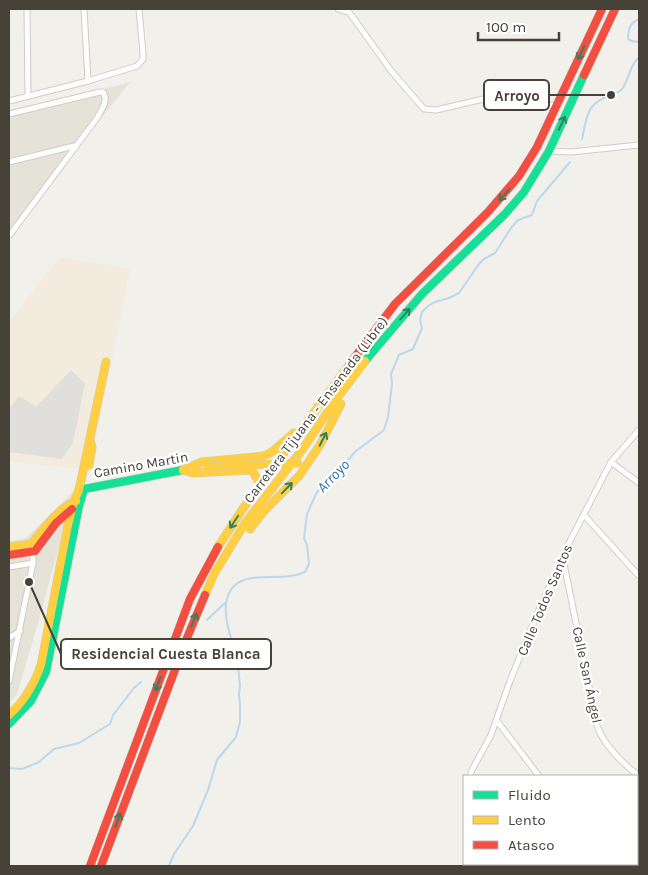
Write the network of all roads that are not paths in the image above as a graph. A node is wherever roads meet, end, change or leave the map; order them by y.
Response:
1 (27, 9) edge
2 (84, 9) edge
3 (138, 9) edge
4 (338, 9) edge
5 (602, 9) edge
6 (615, 9) edge
7 (88, 81) junction
8 (28, 96) junction
9 (9, 101) edge
10 (556, 106) junction
11 (9, 114) edge
12 (639, 145) edge
13 (74, 146) junction
14 (549, 151) junction
15 (9, 162) edge
16 (9, 236) edge
17 (369, 356) junction
18 (106, 362) dead end
19 (300, 430) junction
20 (638, 433) edge
21 (611, 462) junction
22 (303, 463) junction
23 (184, 470) junction
24 (639, 483) edge
25 (260, 484) junction
26 (82, 489) junction
27 (76, 504) junction
28 (584, 515) junction
29 (31, 544) junction
30 (9, 547) edge
31 (34, 552) junction
32 (226, 553) junction
33 (9, 556) edge
34 (562, 559) junction
35 (32, 563) junction
36 (9, 566) edge
37 (639, 576) edge
38 (20, 631) junction
39 (9, 638) edge
40 (9, 681) edge
41 (9, 715) edge
42 (497, 721) junction
43 (9, 724) edge
44 (470, 775) edge
45 (538, 775) edge
46 (638, 775) edge
47 (90, 866) edge
48 (101, 866) edge

1 - 8 street
2 - 7 street
3 - 7 street
4 - 10 street
5 -> 10 main road, Carretera Tijuana - Ensenada (Libre)
14 -> 6 main road, Carretera Tijuana - Ensenada (Libre)
7 - 8 street
8 - 9 street
10 -> 19 main road, Carretera Tijuana - Ensenada (Libre)
11 - 13 street
12 - 14 street
13 - 15 street
13 - 16 street
17 -> 14 main road, Carretera Tijuana - Ensenada (Libre)
22 -> 17 main road
17 - 32 main road, Carretera Tijuana - Ensenada (Libre)
18 - 26 main road
19 - 23 main road
19 - 25 main road, Carretera Tijuana - Ensenada (Libre)
20 - 21 street, Calle Todos Santos
21 - 24 street
21 - 28 street, Calle Todos Santos
22 - 23 main road, Camino Martin, bridge
32 -> 22 main road
23 - 25 main road
23 - 26 main road, Camino Martin
25 -> 47 main road, Carretera Tijuana - Ensenada (Libre)
26 - 27 main road
27 - 29 main road
27 - 31 main road
27 - 41 main road
27 - 43 main road
28 - 34 street, Calle Todos Santos
28 - 37 street
29 - 30 main road
29 - 31 street
31 - 33 main road
31 - 35 street
48 -> 32 main road, Carretera Tijuana - Ensenada (Libre)
34 - 42 street, Calle Todos Santos
34 - 46 street, Calle San Ángel
35 - 36 street
35 - 38 street
38 - 39 street
38 - 40 street
42 - 44 street, Calle Todos Santos
42 - 45 street

